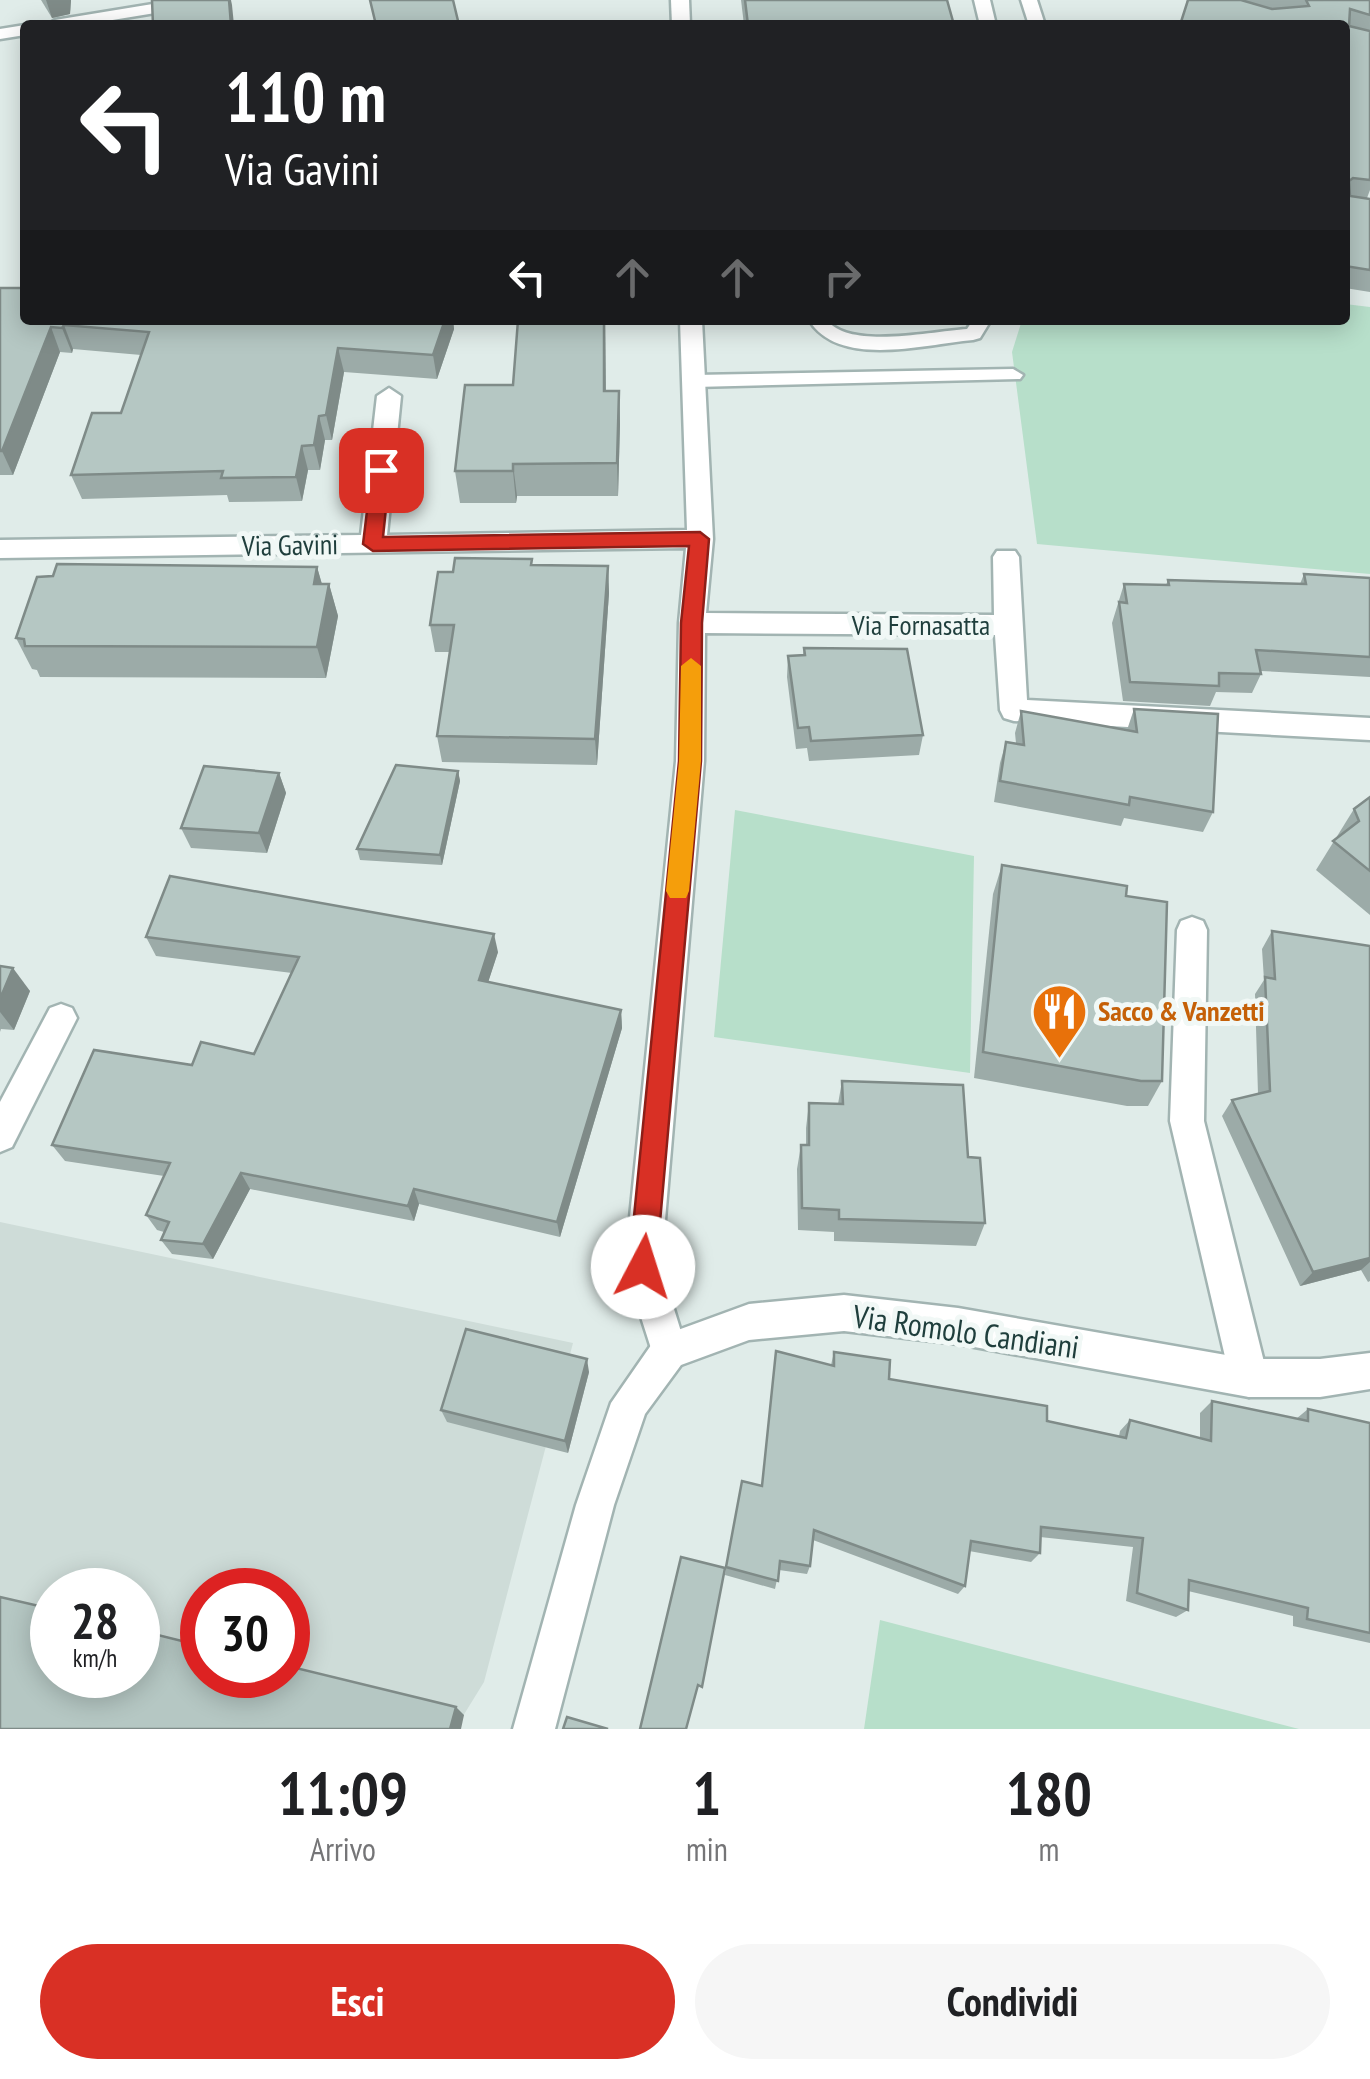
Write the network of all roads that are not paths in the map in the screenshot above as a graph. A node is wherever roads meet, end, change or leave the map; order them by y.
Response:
1 (204, 0) edge
2 (85, 20) edge
3 (692, 325) edge
4 (821, 325) edge
5 (979, 325) edge
6 (925, 328) edge
7 (1013, 375) dead end
8 (695, 381) junction
9 (389, 396) dead end
10 (700, 539) junction
11 (373, 544) junction
12 (0, 549) edge
13 (1006, 557) dead end
14 (692, 623) junction
15 (1008, 625) junction
16 (1370, 728) edge
17 (1192, 930) dead end
18 (61, 1018) dead end
19 (0, 1136) edge
20 (669, 1350) junction
21 (1370, 1370) edge
22 (1249, 1378) junction
23 (534, 1729) edge

1 - 2 lane
3 - 8 street
4 - 6 lane
5 - 6 lane
7 - 8 lane
8 - 10 street
9 - 11 street
10 - 11 street, Via Gavini
10 - 14 street
11 - 12 street, Via Gavini
13 - 15 street
14 - 15 street, Via Fornasatta
14 - 20 street
15 - 16 street, Via Fornasatta
17 - 22 street
18 - 19 street
20 - 22 street, Via Romolo Candiani
20 - 23 street
21 - 22 street, Via Romolo Candiani

